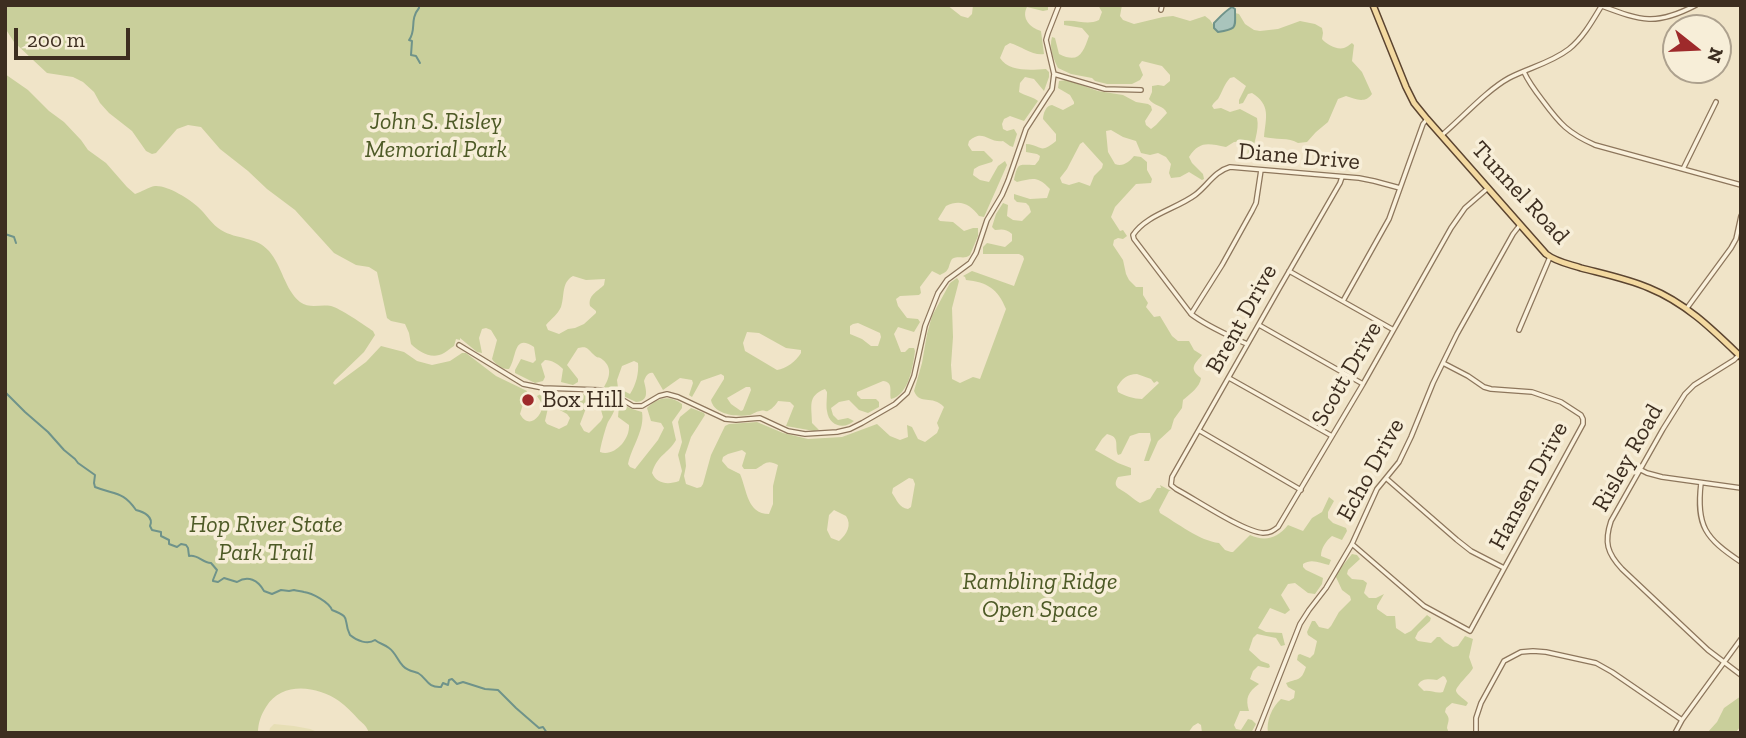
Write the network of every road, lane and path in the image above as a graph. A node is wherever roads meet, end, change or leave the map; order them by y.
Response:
1 (1059, 5) edge
2 (1373, 5) edge
3 (1696, 5) edge
4 (1602, 6) edge
5 (1524, 72) junction
6 (1054, 74) junction
7 (1141, 90) dead end
8 (1716, 102) dead end
9 (1427, 119) junction
10 (1442, 135) junction
11 (1683, 169) junction
12 (1261, 170) junction
13 (1342, 177) junction
14 (1741, 185) edge
15 (1400, 188) junction
16 (1488, 188) junction
17 (1741, 216) edge
18 (1520, 225) junction
19 (1550, 257) junction
20 (1289, 271) junction
21 (1343, 301) junction
22 (1686, 308) junction
23 (1191, 314) junction
24 (1259, 325) junction
25 (1392, 329) junction
26 (1519, 330) dead end
27 (1247, 344) junction
28 (458, 345) dead end
29 (1740, 356) edge
30 (1443, 363) junction
31 (1229, 378) junction
32 (1363, 384) junction
33 (1200, 430) junction
34 (1332, 436) junction
35 (1641, 470) junction
36 (1387, 478) junction
37 (1701, 483) junction
38 (1741, 488) edge
39 (1301, 490) junction
40 (1219, 513) joint
41 (1352, 544) junction
42 (1741, 562) edge
43 (1504, 568) junction
44 (1741, 639) edge
45 (1724, 663) junction
46 (1741, 675) edge
47 (1682, 720) junction
48 (1257, 733) edge
49 (1476, 733) edge
50 (1675, 733) edge

1 - 6 street
2 - 9 main road, Tunnel Road
3 - 4 street
4 - 5 street
5 - 10 street
5 - 11 street
6 - 7 street
6 - 28 street
8 - 11 street
9 - 10 main road, Tunnel Road
9 - 15 street
10 - 16 main road, Tunnel Road
11 - 14 street
12 - 13 street, Diane Drive
12 - 23 street
12 - 23 street, Diane Drive
13 - 15 street, Diane Drive
13 - 20 street, Brent Drive
15 - 21 street
16 - 18 main road, Tunnel Road
16 - 25 street, Scott Drive
17 - 22 street
18 - 19 main road, Tunnel Road
18 - 30 street, Echo Drive
19 - 22 main road, Tunnel Road
19 - 26 street
20 - 21 street
20 - 24 street, Brent Drive
21 - 25 street
22 - 29 main road, Tunnel Road
23 - 27 street
24 - 27 street, Brent Drive
24 - 32 street
25 - 32 street, Scott Drive
27 - 31 street, Brent Drive
29 - 35 street, Risley Road
30 - 36 street, Echo Drive
30 - 43 street, Hansen Drive
31 - 33 street, Brent Drive
31 - 34 street
32 - 34 street, Scott Drive
33 - 39 street
33 - 40 street, Brent Drive
34 - 39 street, Scott Drive
35 - 37 street
35 - 45 street, Risley Road
36 - 41 street, Echo Drive
36 - 43 street
37 - 38 street
37 - 42 street
39 - 40 street, Scott Drive
41 - 43 street, Hansen Drive
41 - 48 street, Echo Drive
44 - 45 street
45 - 46 street, Risley Road
45 - 47 street
47 - 49 street
47 - 50 street

